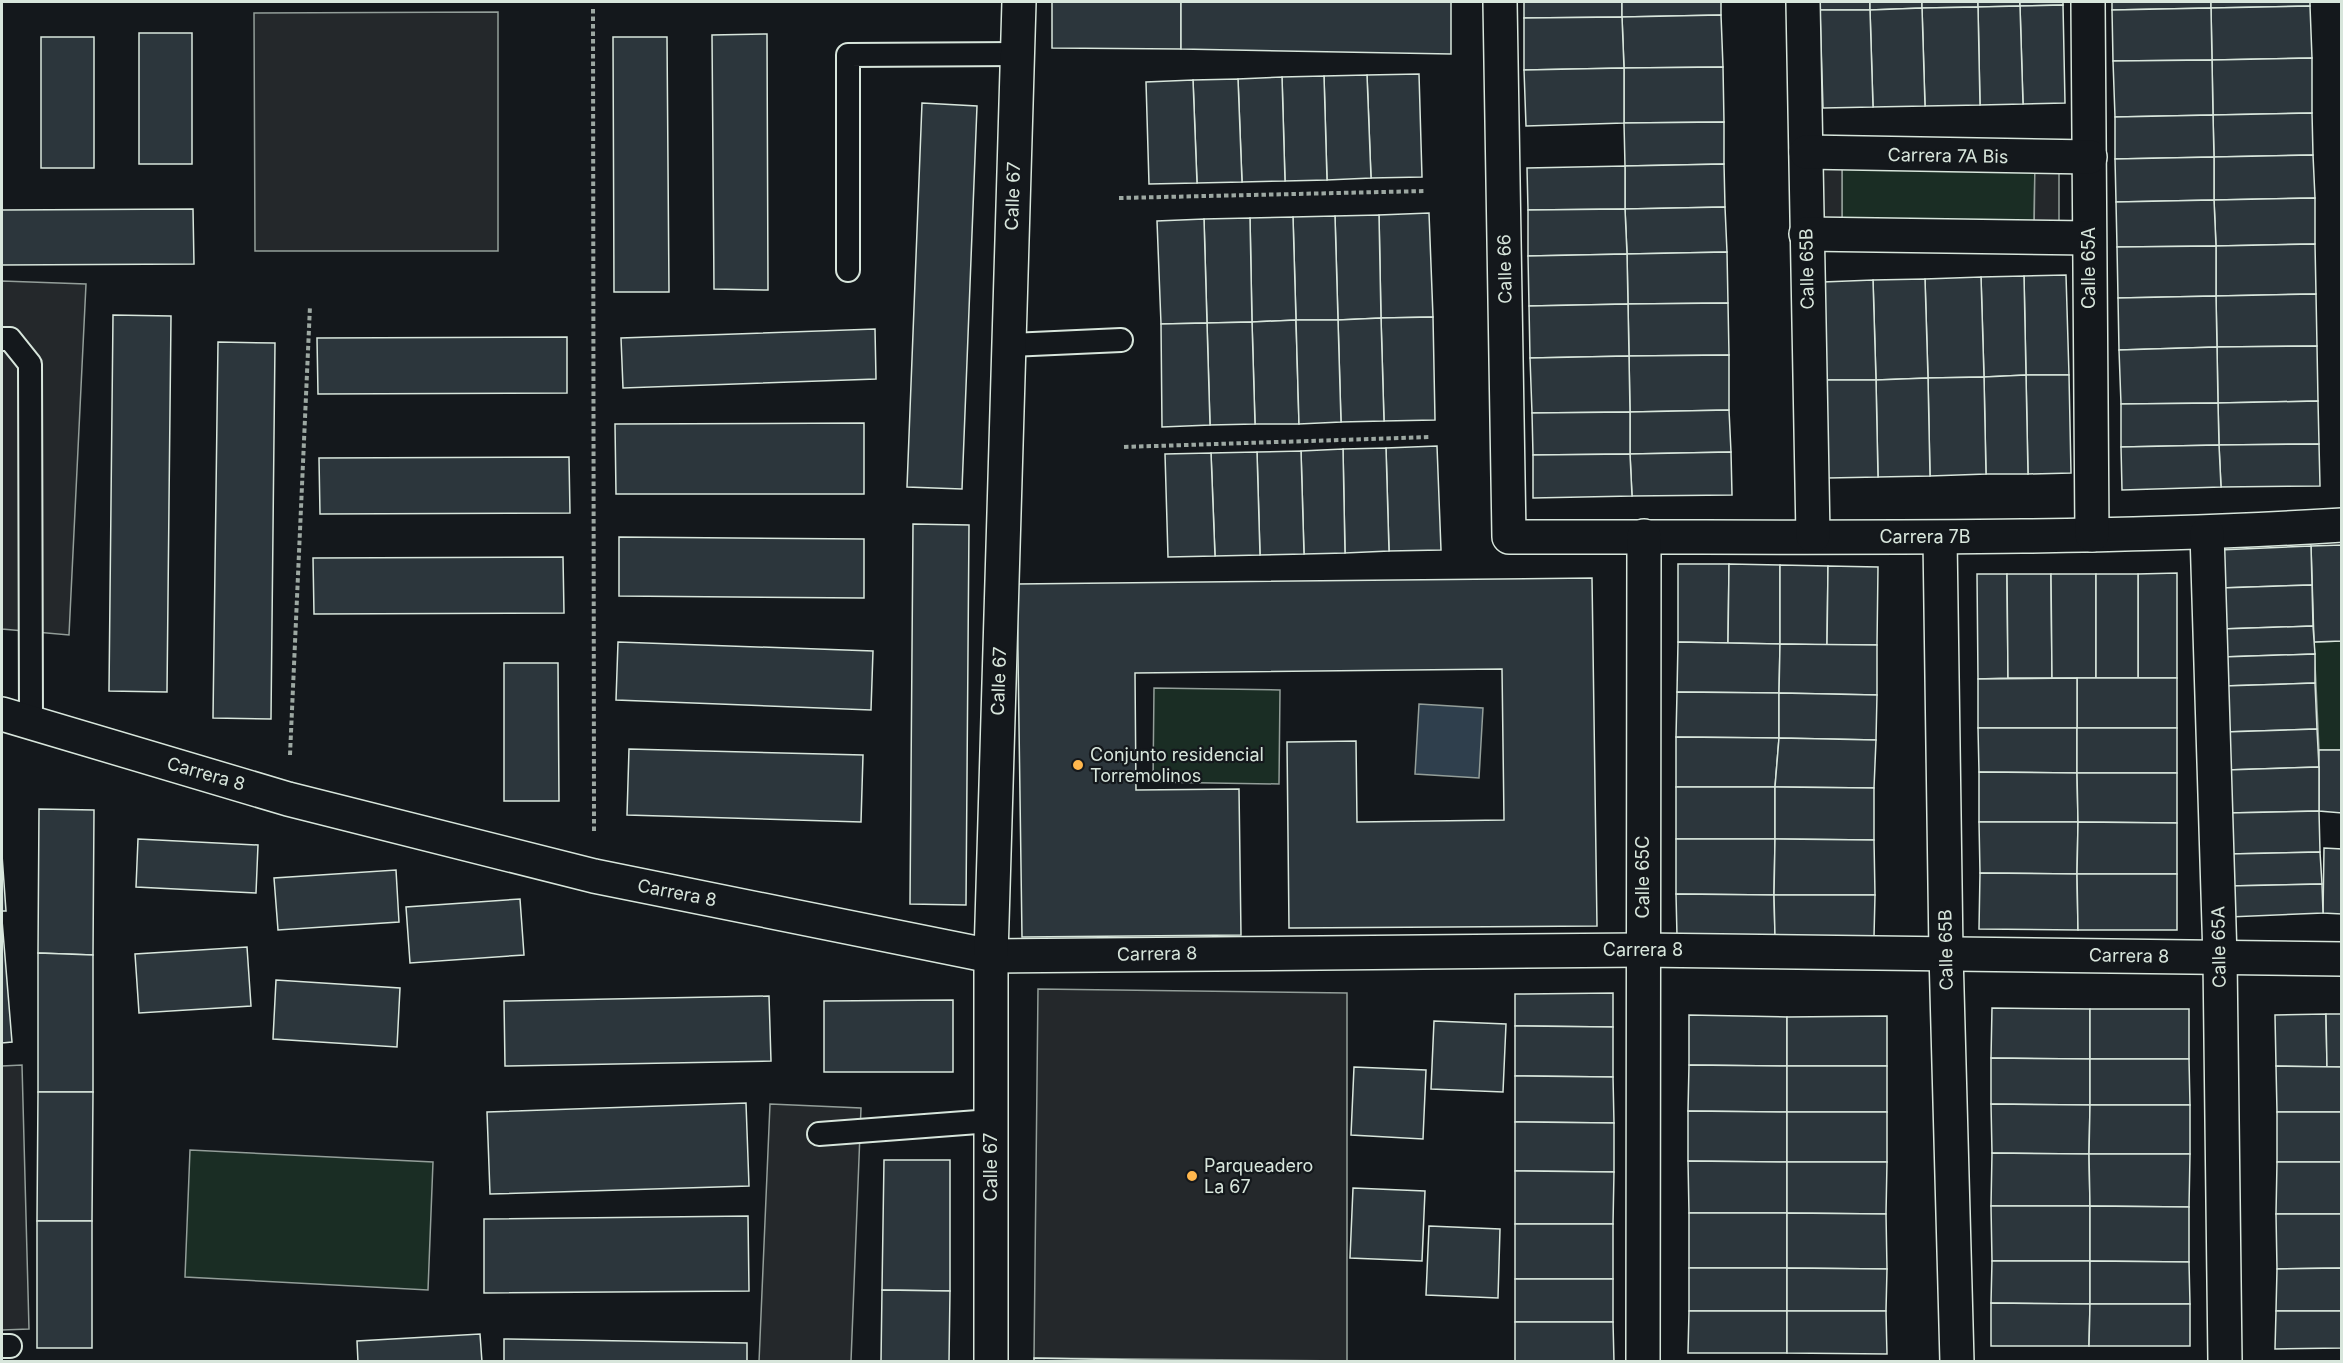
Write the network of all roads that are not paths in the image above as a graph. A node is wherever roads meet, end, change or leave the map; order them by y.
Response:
1 (1018, 2) edge
2 (1500, 2) edge
3 (1803, 2) edge
4 (2088, 2) edge
5 (1017, 54) junction
6 (1806, 152) junction
7 (2090, 157) junction
8 (1806, 234) junction
9 (2089, 238) junction
10 (848, 270) dead end
11 (2, 339) edge
12 (1121, 340) dead end
13 (1009, 345) junction
14 (2342, 525) edge
15 (2207, 533) junction
16 (2092, 535) junction
17 (1644, 536) junction
18 (1813, 536) junction
19 (1509, 537) joint
20 (1940, 538) junction
21 (16, 719) edge
22 (1642, 950) junction
23 (1946, 953) junction
24 (991, 956) junction
25 (2220, 958) junction
26 (2342, 959) edge
27 (991, 1121) junction
28 (819, 1134) dead end
29 (991, 1362) edge
30 (1643, 1362) edge
31 (1957, 1362) edge
32 (2225, 1362) edge

1 - 5 street, Calle 67
2 - 19 street, Calle 66
3 - 6 street, Calle 65B
4 - 7 street, Calle 65A
5 - 10 lane
5 - 13 street, Calle 67
6 - 7 street, Carrera 7A Bis
6 - 8 street, Calle 65B
7 - 9 street, Calle 65A
8 - 9 street
8 - 18 street, Calle 65B
9 - 16 street, Calle 65A
11 - 21 lane
12 - 13 lane
13 - 24 street, Calle 67
14 - 15 street, Carrera 7B
15 - 16 street, Carrera 7B
15 - 25 street, Calle 65A
16 - 20 street, Carrera 7B
17 - 18 street, Carrera 7B
17 - 19 street, Carrera 7B
17 - 22 street, Calle 65C
18 - 20 street, Carrera 7B
20 - 23 street, Calle 65B
21 - 24 street, Carrera 8
22 - 23 street, Carrera 8
22 - 24 street, Carrera 8
22 - 30 street, Calle 65C
23 - 25 street, Carrera 8
23 - 31 street, Calle 65B
24 - 27 street, Calle 67
25 - 26 street, Carrera 8
25 - 32 street, Calle 65A
27 - 28 lane
27 - 29 street, Calle 67

